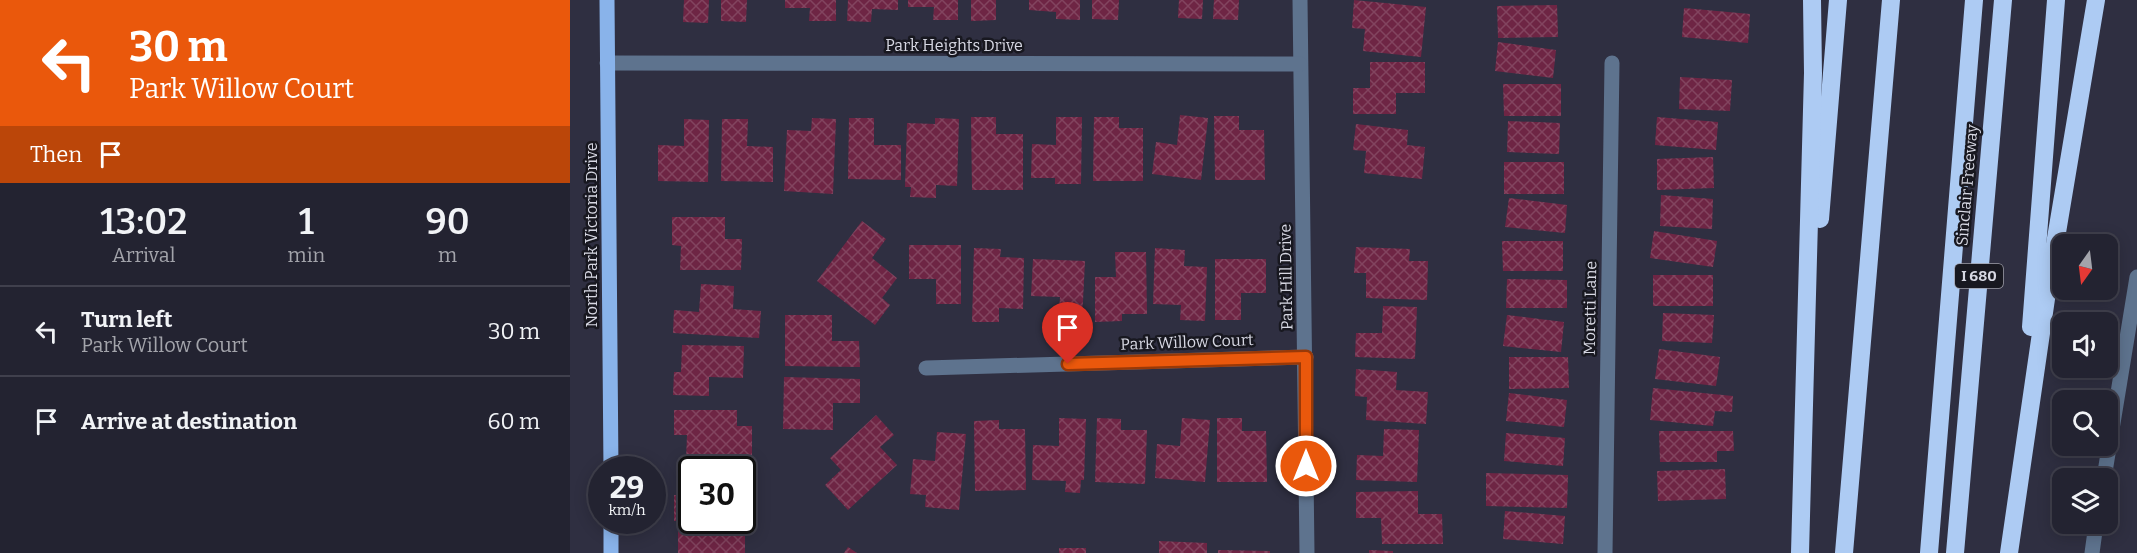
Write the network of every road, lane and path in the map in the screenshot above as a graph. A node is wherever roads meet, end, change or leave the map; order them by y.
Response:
1 (607, 0) edge
2 (1300, 0) edge
3 (1812, 0) edge
4 (1838, 0) edge
5 (1891, 0) edge
6 (1974, 0) edge
7 (2002, 0) edge
8 (2056, 0) edge
9 (2096, 0) edge
10 (607, 63) junction
11 (1611, 63) dead end
12 (1300, 64) junction
13 (2137, 278) edge
14 (1306, 357) junction
15 (926, 368) dead end
16 (1802, 421) junction
17 (611, 456) edge
18 (2106, 468) edge
19 (2020, 472) junction
20 (611, 534) edge
21 (2095, 534) edge
22 (611, 553) edge
23 (1307, 553) edge
24 (1605, 553) edge
25 (1800, 553) edge
26 (1844, 553) edge
27 (1929, 553) edge
28 (1955, 553) edge
29 (2009, 553) edge
30 (2092, 553) edge

1 - 10 main road, North Park Victoria Drive
2 - 12 street, Park Hill Drive
3 - 16 highway
4 - 16 highway
5 - 26 highway
6 - 27 highway, I 680
7 - 28 highway, Sinclair Freeway / I 680
8 - 19 highway
9 - 19 highway
10 - 12 street, Park Heights Drive
10 - 17 main road, North Park Victoria Drive
11 - 24 street, Moretti Lane
12 - 14 street, Park Hill Drive
13 - 18 street
14 - 15 street, Park Willow Court
14 - 23 street, Park Hill Drive
16 - 25 highway
19 - 29 highway
20 - 22 main road
21 - 30 street

